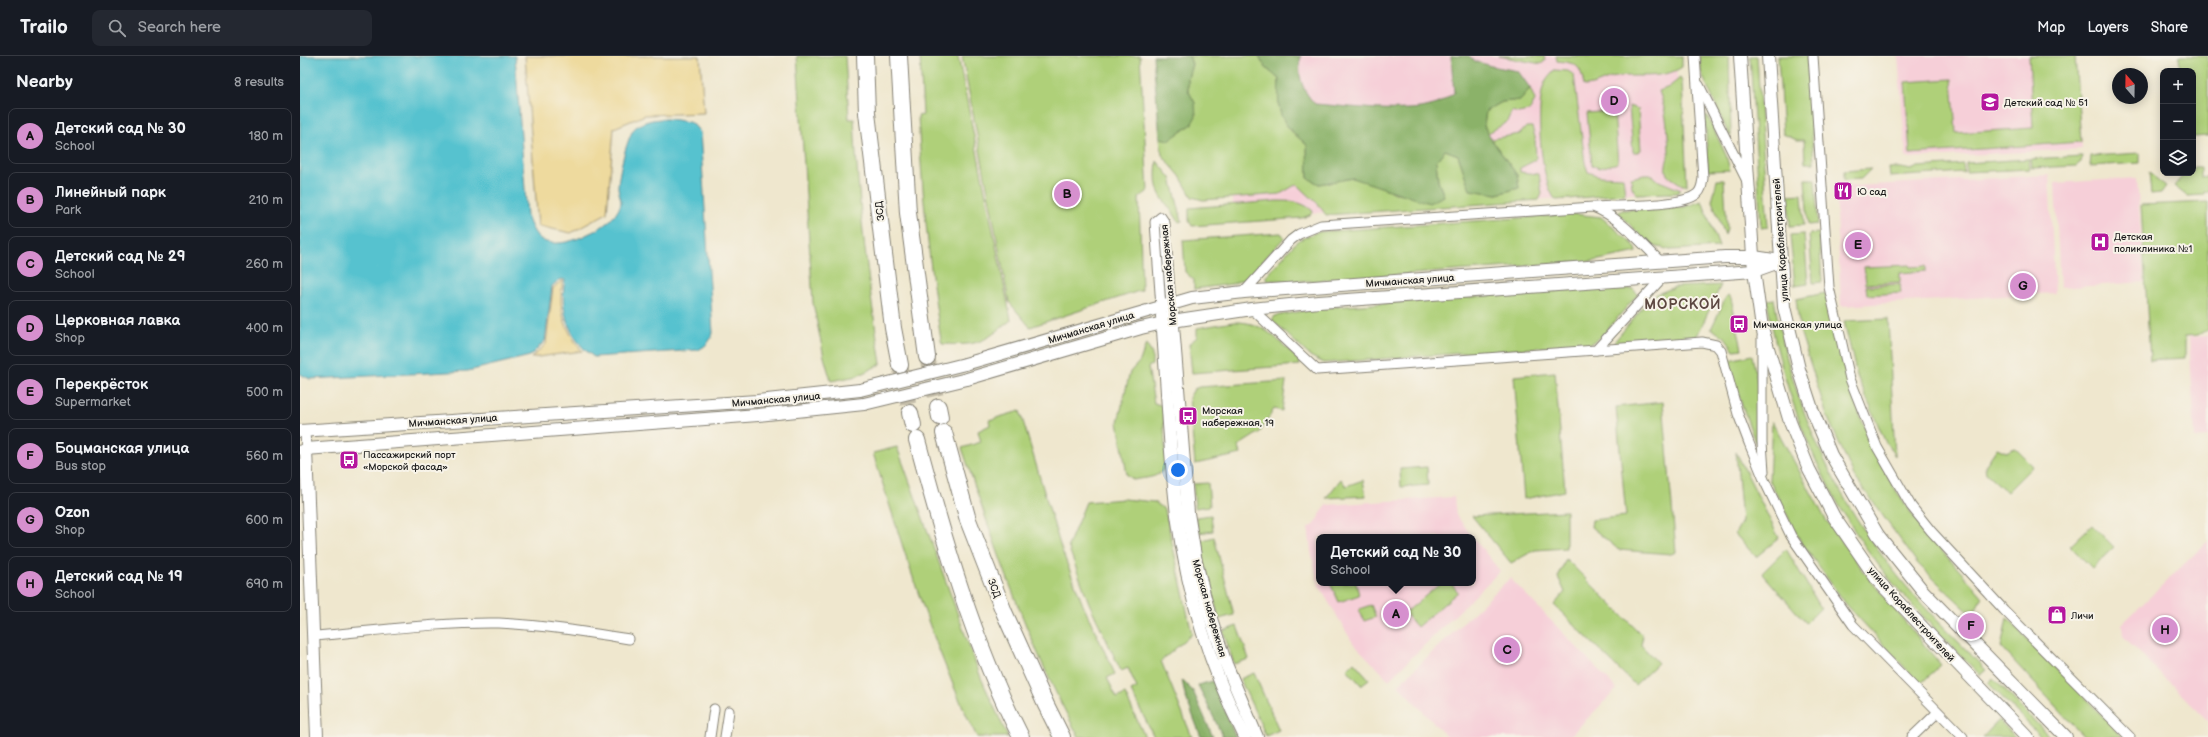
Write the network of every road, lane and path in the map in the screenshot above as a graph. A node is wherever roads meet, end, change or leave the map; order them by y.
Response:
1 (865, 56) edge
2 (900, 56) edge
3 (1695, 56) edge
4 (1740, 56) edge
5 (1768, 56) edge
6 (1813, 56) edge
7 (1697, 82) junction
8 (1750, 187) junction
9 (1593, 207) junction
10 (1754, 257) junction
11 (1780, 261) junction
12 (1661, 262) junction
13 (1754, 271) junction
14 (1663, 277) junction
15 (1244, 292) junction
16 (1166, 305) junction
17 (1252, 309) junction
18 (1167, 322) junction
19 (1762, 328) junction
20 (1596, 350) junction
21 (927, 357) tunnel mouth
22 (900, 365) tunnel mouth
23 (302, 431) edge
24 (944, 433) dead end
25 (917, 440) dead end
26 (303, 450) edge
27 (1765, 482) junction
28 (315, 636) junction
29 (629, 639) dead end
30 (714, 709) dead end
31 (729, 711) dead end
32 (1938, 712) junction
33 (317, 737) edge
34 (710, 737) edge
35 (725, 737) edge
36 (1021, 737) edge
37 (1062, 737) edge
38 (1245, 737) edge
39 (1257, 737) edge
40 (1912, 737) edge
41 (1963, 737) edge
42 (2028, 737) edge
43 (2066, 737) edge
44 (2130, 737) edge

1 - 22 highway, ЗСД
2 - 21 highway
3 - 7 street
4 - 8 main road, улица Кораблестроителей
5 - 11 main road, улица Кораблестроителей
6 - 44 street
7 - 8 street
7 - 9 street
8 - 10 main road, улица Кораблестроителей
9 - 12 street
9 - 15 street
10 - 11 main road, Мичманская улица
10 - 12 main road, Мичманская улица
10 - 13 main road, улица Кораблестроителей
11 - 13 main road, Мичманская улица
11 - 43 main road, улица Кораблестроителей
12 - 15 main road, Мичманская улица
13 - 14 main road, Мичманская улица
13 - 19 main road, улица Кораблестроителей
14 - 17 main road, Мичманская улица
14 - 20 street
15 - 16 main road, Мичманская улица
16 - 16 street, Морская набережная
16 - 18 main road, Морская набережная
16 - 23 main road, Мичманская улица, bridge
17 - 18 main road, Мичманская улица
17 - 20 street
18 - 26 main road, Мичманская улица, bridge
18 - 38 main road, Морская набережная
18 - 39 main road, Морская набережная
19 - 27 street
19 - 42 main road, улица Кораблестроителей
20 - 27 street
23 - 26 street
24 - 37 highway, ЗСД
25 - 36 highway
26 - 28 main road
27 - 32 street
28 - 29 street
28 - 33 main road
30 - 34 street
31 - 35 street
32 - 40 street
32 - 41 street

